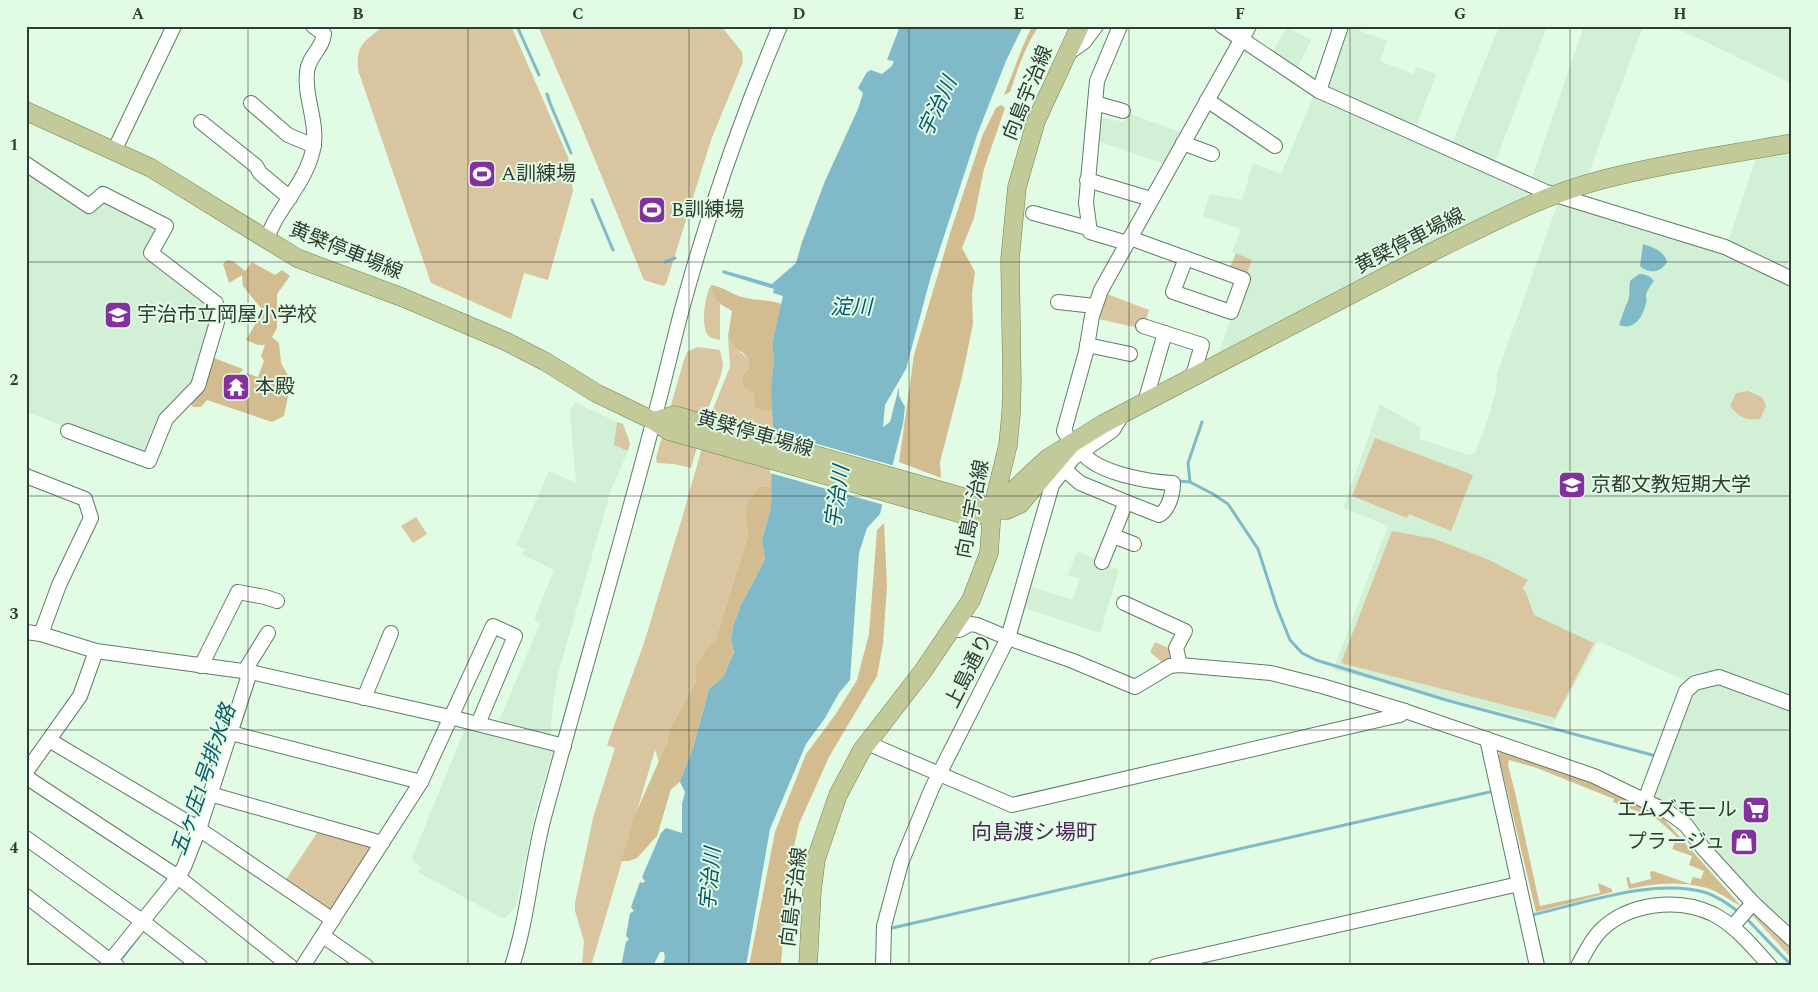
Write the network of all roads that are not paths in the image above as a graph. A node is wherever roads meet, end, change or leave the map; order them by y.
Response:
1 (174, 26) edge
2 (313, 26) edge
3 (780, 26) edge
4 (1080, 26) edge
5 (1096, 26) edge
6 (1120, 26) edge
7 (1222, 26) edge
8 (1249, 26) edge
9 (1342, 26) edge
10 (1245, 41) junction
11 (1067, 54) junction
12 (1319, 91) junction
13 (251, 103) dead end
14 (1095, 103) junction
15 (1210, 103) junction
16 (26, 111) edge
17 (1123, 111) dead end
18 (201, 122) dead end
19 (1792, 143) edge
20 (1187, 144) junction
21 (314, 146) junction
22 (1275, 146) dead end
23 (114, 151) junction
24 (1212, 154) dead end
25 (26, 164) edge
26 (1087, 180) junction
27 (1558, 195) junction
28 (290, 198) junction
29 (1151, 199) junction
30 (1033, 212) dead end
31 (1088, 228) junction
32 (266, 240) junction
33 (1132, 240) junction
34 (1186, 258) junction
35 (1792, 279) edge
36 (1058, 302) dead end
37 (1095, 306) junction
38 (1143, 326) dead end
39 (1165, 333) junction
40 (1091, 346) junction
41 (1130, 354) dead end
42 (1192, 378) junction
43 (1145, 402) junction
44 (663, 422) junction
45 (68, 431) dead end
46 (1077, 448) junction
47 (1003, 468) junction
48 (1064, 469) junction
49 (26, 476) edge
50 (1025, 480) junction
51 (1126, 502) junction
52 (980, 510) junction
53 (1113, 536) junction
54 (1134, 544) dead end
55 (1102, 562) dead end
56 (277, 601) dead end
57 (1124, 603) dead end
58 (953, 626) junction
59 (26, 632) edge
60 (268, 633) dead end
61 (391, 633) dead end
62 (41, 634) junction
63 (1008, 638) junction
64 (96, 651) junction
65 (1180, 665) junction
66 (201, 666) junction
67 (247, 672) junction
68 (364, 698) junction
69 (1792, 704) edge
70 (1405, 711) junction
71 (450, 717) junction
72 (478, 724) junction
73 (235, 734) junction
74 (1487, 739) junction
75 (50, 740) junction
76 (867, 743) junction
77 (564, 746) junction
78 (26, 772) edge
79 (940, 773) junction
80 (26, 777) edge
81 (421, 782) junction
82 (214, 795) junction
83 (1645, 800) junction
84 (202, 831) junction
85 (26, 838) edge
86 (382, 843) junction
87 (181, 880) junction
88 (1519, 884) junction
89 (26, 896) edge
90 (1743, 914) junction
91 (333, 920) junction
92 (146, 924) junction
93 (322, 936) junction
94 (1792, 939) edge
95 (114, 963) edge
96 (360, 964) edge
97 (200, 966) edge
98 (290, 966) edge
99 (303, 966) edge
100 (512, 966) edge
101 (808, 966) edge
102 (883, 966) edge
103 (1156, 966) edge
104 (1537, 966) edge
105 (1578, 966) edge
106 (1770, 966) edge

1 - 23 street
2 - 21 street
3 - 44 street
4 - 11 main road, 向島宇治線
5 - 11 street
6 - 14 street
7 - 10 street
8 - 10 street
9 - 12 street
10 - 12 street
10 - 15 street
11 - 47 main road, 向島宇治線
12 - 27 street
13 - 21 street
14 - 17 street
14 - 26 street
15 - 20 street
15 - 22 street
16 - 23 main road, 黄檗停車場線
18 - 28 street
19 - 27 main road, 黄檗停車場線
20 - 24 street
20 - 29 street
21 - 28 street
23 - 32 main road, 黄檗停車場線
25 - 45 street
26 - 29 street
26 - 31 street
27 - 35 street
27 - 42 main road, 黄檗停車場線
28 - 32 street
29 - 33 street
30 - 31 street
31 - 33 street
32 - 44 main road, 黄檗停車場線
33 - 34 street
33 - 37 street
34 - 34 street
36 - 37 street
37 - 40 street
38 - 39 street
39 - 42 street
39 - 43 street
40 - 41 street
40 - 46 street
42 - 43 main road, 黄檗停車場線
43 - 46 main road, 黄檗停車場線
44 - 52 main road, 黄檗停車場線
44 - 77 street
46 - 48 street, 上島通り
46 - 50 main road, 黄檗停車場線
46 - 51 street
46 - 52 main road, 黄檗停車場線
47 - 50 main road
47 - 52 main road, 向島宇治線
48 - 51 street
48 - 63 street, 上島通り
49 - 62 street
50 - 52 main road, 黄檗停車場線
51 - 53 street
52 - 58 main road, 向島宇治線
53 - 54 street
53 - 55 street
56 - 66 street
57 - 65 street
58 - 63 street
58 - 76 main road, 向島宇治線
59 - 62 street
60 - 67 street
61 - 68 street
62 - 64 street
63 - 65 street
63 - 79 street, 上島通り
64 - 66 street
64 - 75 street
65 - 70 street
66 - 67 street
67 - 68 street
67 - 73 street
68 - 71 street
69 - 83 street
70 - 74 street
70 - 79 street
71 - 72 street
71 - 72 street
71 - 81 street
72 - 77 street
73 - 81 street
73 - 82 street
74 - 83 street
74 - 88 street
75 - 78 street
75 - 84 street
76 - 79 street
76 - 101 main road, 向島宇治線
77 - 100 street
79 - 102 street, 上島通り
80 - 87 street
81 - 86 street
82 - 84 street
82 - 86 street
83 - 90 street
84 - 87 street
84 - 91 street
85 - 92 street
86 - 91 street
87 - 92 street
87 - 98 street
88 - 103 street
88 - 104 street
89 - 95 street
90 - 94 street
90 - 105 street
90 - 106 street
91 - 93 street
92 - 95 street
92 - 97 street
93 - 96 street
93 - 99 street

